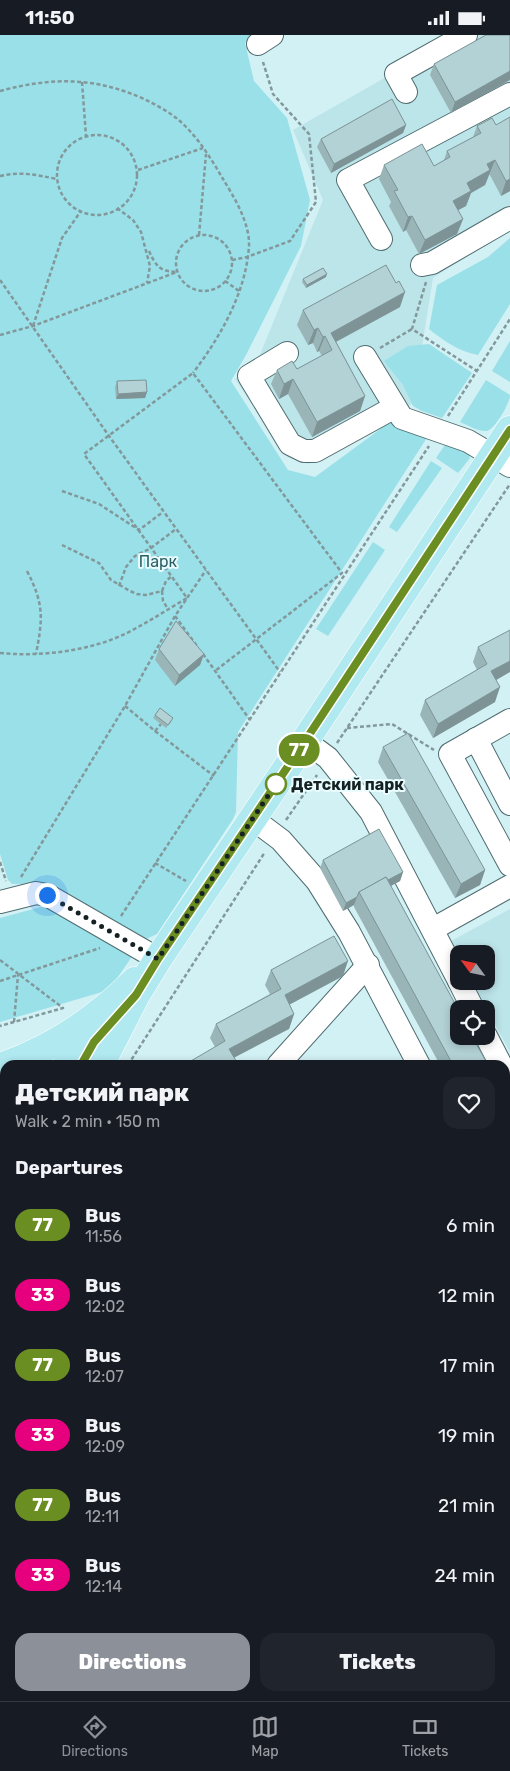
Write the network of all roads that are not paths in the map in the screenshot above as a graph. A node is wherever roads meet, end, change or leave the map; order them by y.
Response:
1 (466, 35) edge
2 (406, 92) dead end
3 (510, 94) edge
4 (510, 217) edge
5 (381, 239) dead end
6 (427, 264) road end
7 (288, 353) dead end
8 (365, 357) road end
9 (395, 407) junction
10 (510, 430) edge
11 (502, 461) edge
12 (510, 720) edge
13 (476, 739) junction
14 (305, 741) junction
15 (510, 804) edge
16 (510, 815) edge
17 (252, 819) junction
18 (490, 827) junction
19 (510, 865) edge
20 (510, 886) edge
21 (6, 901) edge
22 (433, 929) junction
23 (158, 959) junction
24 (450, 963) edge
25 (368, 965) junction
26 (491, 1045) edge
27 (92, 1057) edge
28 (18, 1060) edge
29 (282, 1060) edge
30 (416, 1060) edge
31 (498, 1060) edge

1 - 2 street
3 - 5 street
4 - 6 street
7 - 9 street
8 - 9 street
9 - 11 street
10 - 11 main road
11 - 14 main road
12 - 13 street
13 - 15 street
13 - 18 street
14 - 17 main road
14 - 22 street
16 - 18 street
17 - 23 main road
17 - 25 street
18 - 19 street
20 - 22 street
21 - 23 street
22 - 24 street
23 - 27 main road
23 - 28 main road
25 - 29 street
25 - 30 street
26 - 31 street

